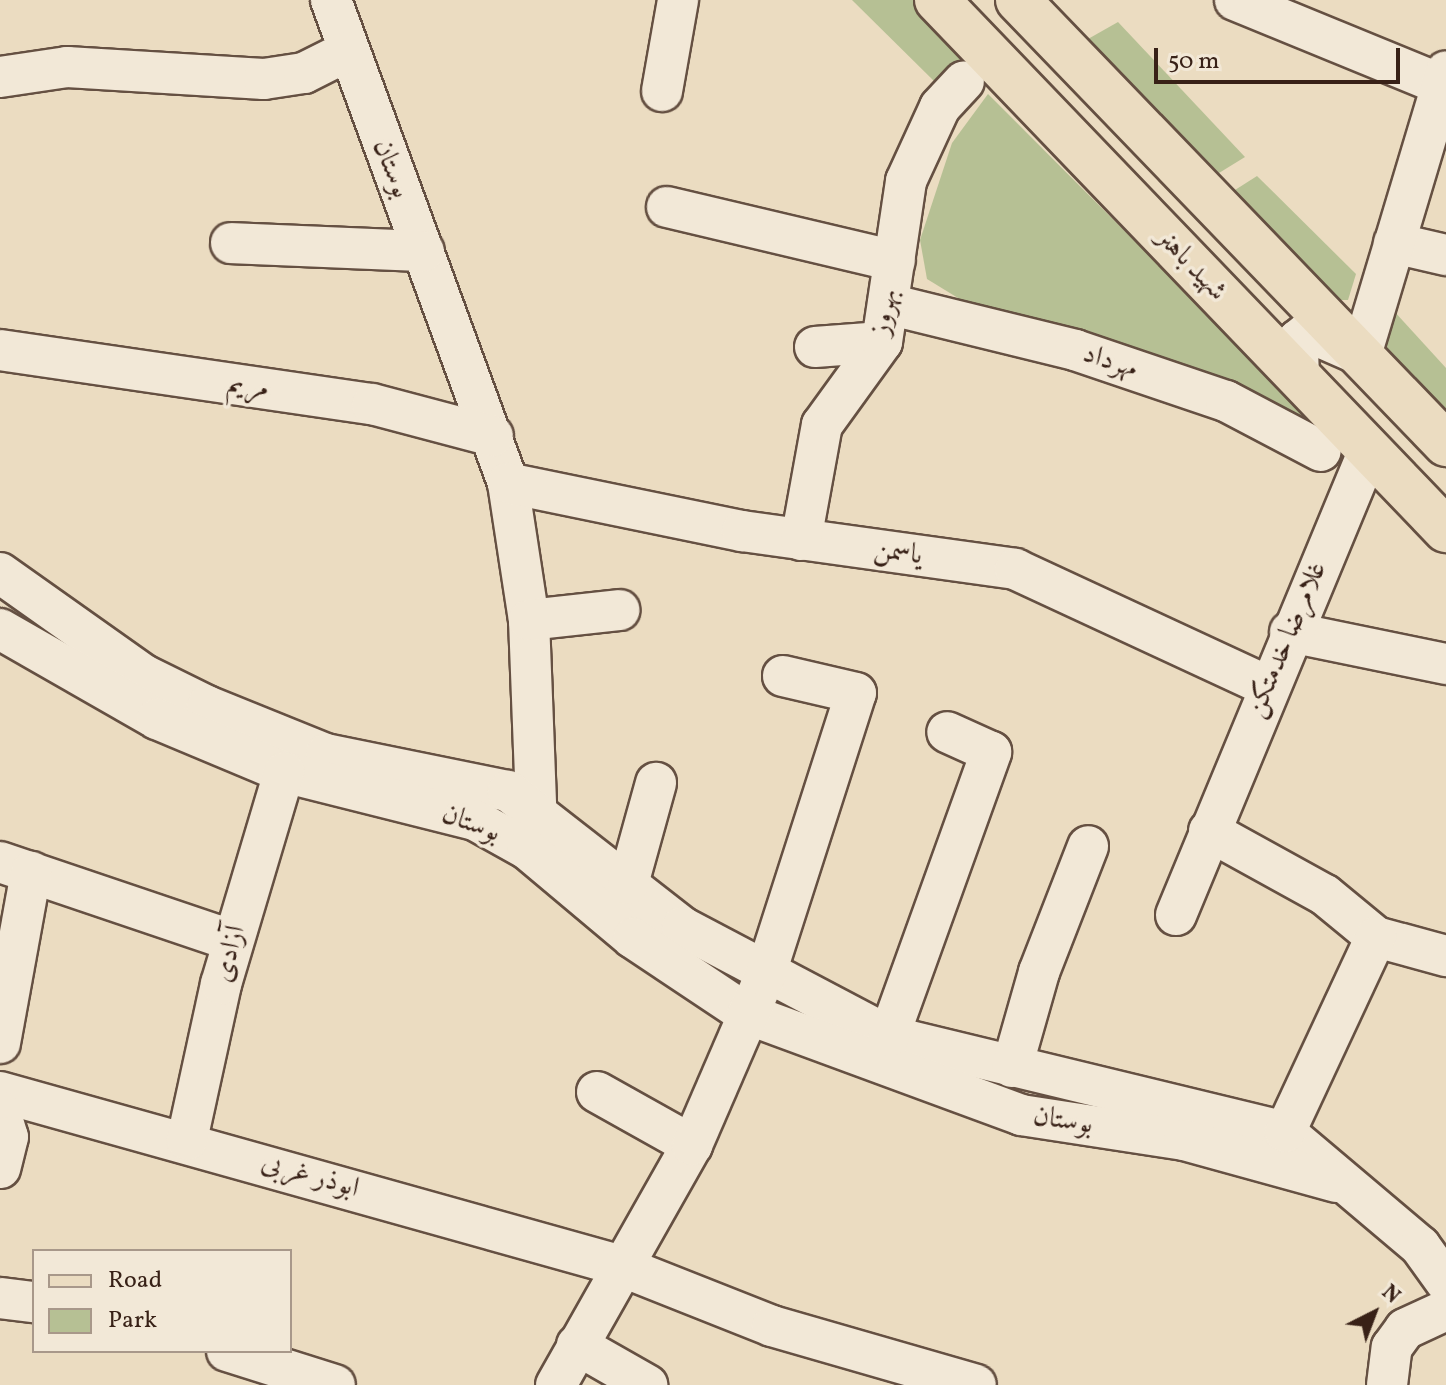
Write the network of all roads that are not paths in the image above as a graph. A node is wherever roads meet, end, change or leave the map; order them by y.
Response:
1 (331, 0) edge
2 (937, 0) edge
3 (1018, 0) edge
4 (1235, 0) edge
5 (665, 9) edge
6 (346, 52) junction
7 (0, 77) edge
8 (1444, 78) edge
9 (964, 81) dead end
10 (662, 91) dead end
11 (667, 207) dead end
12 (231, 243) dead end
13 (1394, 243) junction
14 (424, 251) junction
15 (1446, 255) edge
16 (895, 261) junction
17 (885, 323) junction
18 (815, 347) dead end
19 (0, 350) edge
20 (1361, 355) junction
21 (1299, 378) junction
22 (493, 436) junction
23 (1446, 444) edge
24 (1369, 450) junction
25 (1321, 451) dead end
26 (508, 483) junction
27 (1446, 530) edge
28 (801, 540) junction
29 (0, 573) edge
30 (619, 610) dead end
31 (529, 620) junction
32 (0, 629) edge
33 (1290, 632) junction
34 (1446, 664) edge
35 (783, 676) dead end
36 (1267, 686) junction
37 (947, 732) dead end
38 (284, 772) junction
39 (656, 783) dead end
40 (536, 805) junction
41 (1209, 831) junction
42 (1088, 846) dead end
43 (16, 867) edge
44 (628, 884) junction
45 (1176, 915) dead end
46 (1376, 937) junction
47 (233, 941) junction
48 (1445, 953) edge
49 (5, 976) edge
50 (765, 976) junction
51 (747, 1014) junction
52 (889, 1036) junction
53 (0, 1043) edge
54 (1012, 1067) junction
55 (0, 1092) edge
56 (597, 1092) dead end
57 (0, 1111) edge
58 (1285, 1132) junction
59 (187, 1140) junction
60 (692, 1145) junction
61 (0, 1168) edge
62 (1336, 1182) junction
63 (1420, 1246) junction
64 (618, 1265) junction
65 (1446, 1282) edge
66 (0, 1298) edge
67 (32, 1302) edge
68 (1446, 1310) edge
69 (1405, 1329) junction
70 (577, 1345) junction
71 (233, 1353) edge
72 (1379, 1379) edge
73 (335, 1385) edge
74 (556, 1385) edge
75 (647, 1385) edge
76 (976, 1385) edge

1 - 6 street, بوستان
2 - 21 main road, شهید باهنر
3 - 20 main road
4 - 8 street
5 - 10 street
6 - 7 street
6 - 14 street, بوستان
8 - 13 street
9 - 16 street, بهروز
11 - 16 street
12 - 14 street
13 - 15 street
13 - 20 street
14 - 22 street, بوستان
16 - 17 street, بهروز
17 - 18 street, مهرداد
17 - 25 street, مهرداد
17 - 28 street, بهروز
19 - 22 street, مریم
20 - 21 street
20 - 23 main road
21 - 24 main road, شهید باهنر
22 - 26 street, بوستان
24 - 27 main road, شهید باهنر
24 - 33 street, غلامرضا خدمتکن
26 - 28 street, یاسمن
26 - 31 street, بوستان
28 - 36 street, یاسمن
29 - 40 street, بوستان
30 - 31 street
31 - 40 street, بوستان
32 - 38 street, بوستان
33 - 34 street
33 - 36 street, غلامرضا خدمتکن
35 - 50 street
36 - 41 street, غلامرضا خدمتکن
37 - 52 street
38 - 47 street, آزادی
38 - 51 street, بوستان
39 - 44 street
40 - 44 street, بوستان
41 - 45 street, غلامرضا خدمتکن
41 - 46 street
42 - 54 street
43 - 47 street
43 - 49 street
44 - 50 street, بوستان
46 - 48 street
46 - 58 street
47 - 59 street, آزادی
49 - 53 street
50 - 51 street
50 - 52 street, بوستان
51 - 60 street
51 - 62 street, بوستان
52 - 54 street, بوستان
54 - 58 street, بوستان
55 - 59 street, ابوذر غربی
56 - 60 street
57 - 61 street
58 - 62 street
59 - 64 street, ابوذر غربی
60 - 64 street
62 - 63 street
63 - 65 street
63 - 69 street
64 - 70 street
64 - 76 street, ابوذر غربی
66 - 67 street
68 - 69 street
69 - 72 street
70 - 74 street
70 - 75 street
71 - 73 street

